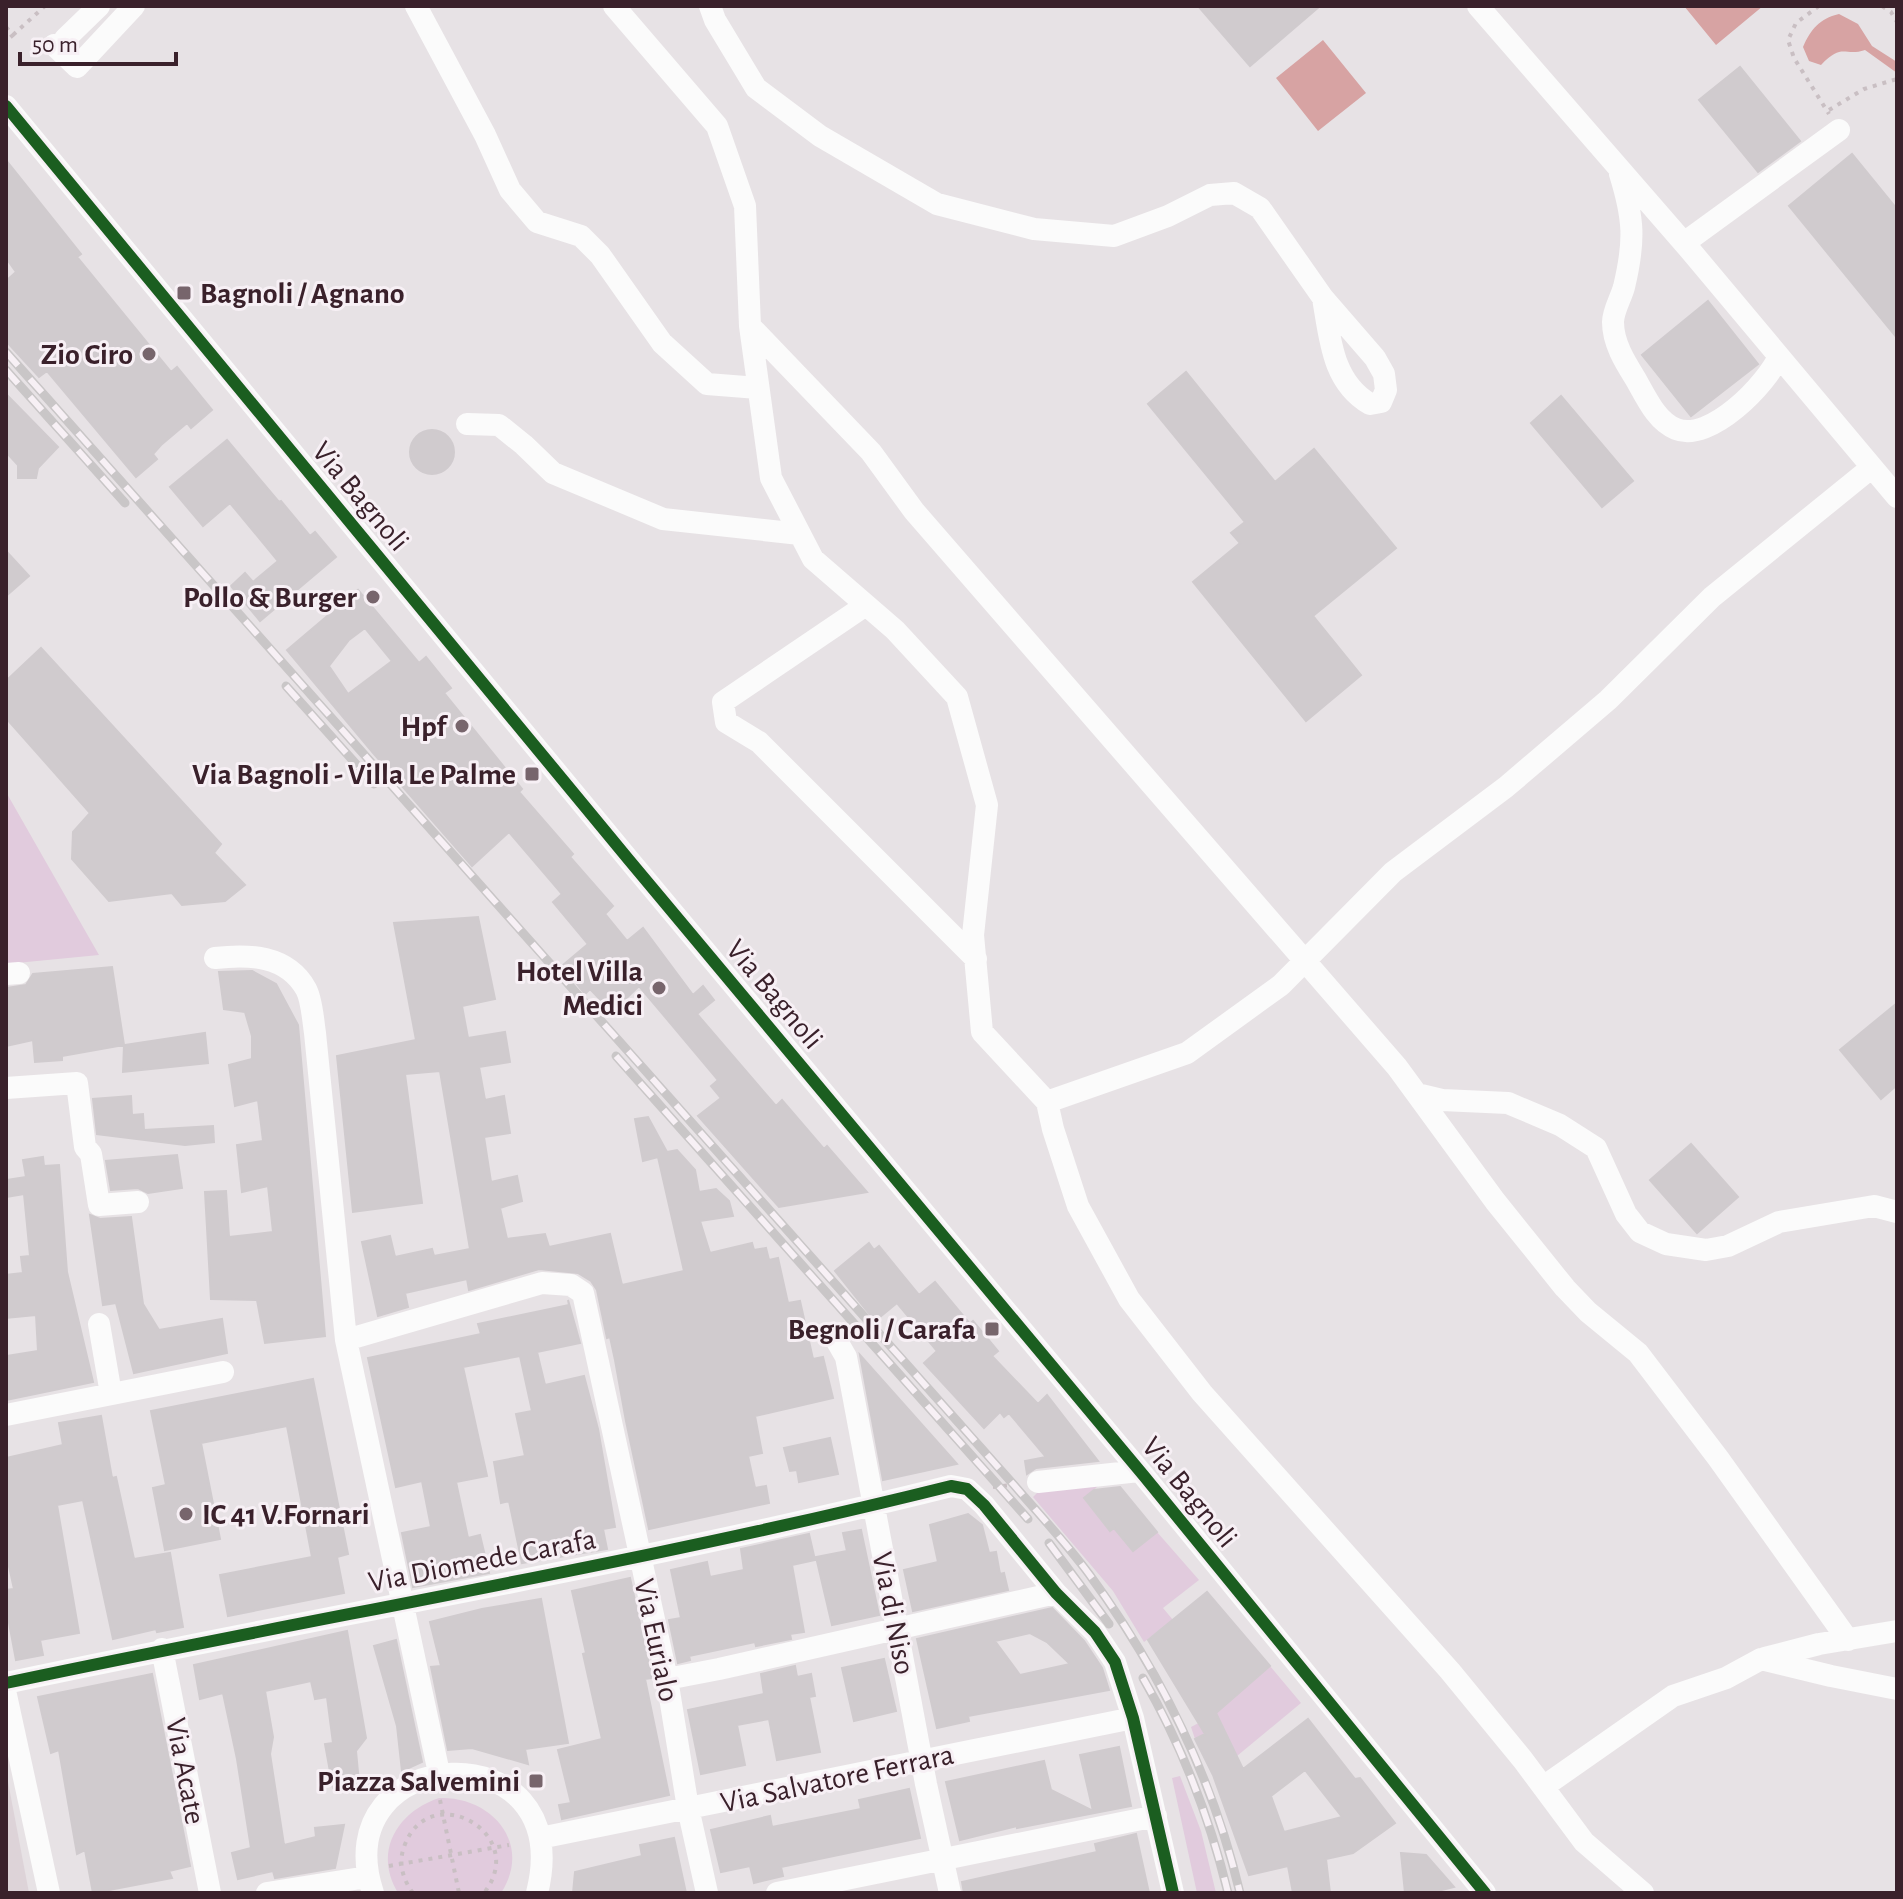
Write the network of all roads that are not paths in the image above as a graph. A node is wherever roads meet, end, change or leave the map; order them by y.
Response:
1 (99, 6) edge
2 (134, 6) edge
3 (416, 6) edge
4 (614, 6) edge
5 (710, 6) edge
6 (1478, 6) edge
7 (6, 106) edge
8 (1833, 120) road end
9 (15, 134) edge
10 (1617, 166) junction
11 (1684, 243) junction
12 (1323, 298) dead end
13 (750, 326) junction
14 (1779, 356) junction
15 (758, 388) junction
16 (467, 424) dead end
17 (1871, 468) junction
18 (1897, 497) edge
19 (800, 534) junction
20 (866, 605) junction
21 (215, 958) dead end
22 (976, 959) junction
23 (1304, 962) junction
24 (6, 1088) edge
25 (1417, 1094) junction
26 (1047, 1102) junction
27 (138, 1202) dead end
28 (1897, 1212) edge
29 (99, 1324) dead end
30 (834, 1336) dead end
31 (346, 1340) junction
32 (223, 1372) dead end
33 (111, 1394) junction
34 (6, 1415) edge
35 (1139, 1471) junction
36 (1038, 1482) road end
37 (874, 1506) junction
38 (640, 1556) junction
39 (1056, 1593) junction
40 (402, 1602) junction
41 (898, 1629) junction
42 (1897, 1631) edge
43 (1848, 1640) junction
44 (162, 1649) junction
45 (1761, 1659) junction
46 (667, 1679) junction
47 (6, 1683) edge
48 (1897, 1689) edge
49 (6, 1695) edge
50 (1133, 1718) junction
51 (921, 1760) junction
52 (439, 1773) junction
53 (1543, 1787) junction
54 (688, 1808) junction
55 (1156, 1816) junction
56 (540, 1838) junction
57 (943, 1859) junction
58 (376, 1879) edge
59 (49, 1893) edge
60 (210, 1893) edge
61 (267, 1893) edge
62 (537, 1893) edge
63 (707, 1893) edge
64 (777, 1893) edge
65 (950, 1893) edge
66 (1173, 1893) edge
67 (1485, 1893) edge
68 (1643, 1893) edge

1 - 2 street
3 - 15 street
4 - 13 street
5 - 12 street
6 - 10 street
7 - 9 street, Via Bagnoli
8 - 11 street
9 - 35 street, Via Bagnoli
10 - 11 street
10 - 14 street
11 - 14 street
13 - 15 street
13 - 23 street
14 - 17 street
15 - 19 street
16 - 19 street
17 - 18 street
17 - 23 street
19 - 20 street
20 - 22 street
20 - 22 street
21 - 31 street
22 - 26 street
23 - 25 street
23 - 26 street
24 - 27 street
25 - 28 street
25 - 43 street
26 - 53 street
29 - 33 street
30 - 37 street, Via di Niso
31 - 38 street, Via Eurialo
31 - 40 street
32 - 33 street
33 - 34 street
35 - 36 street
35 - 67 street, Via Bagnoli
37 - 38 street, Via Diomede Carafa
37 - 39 street, Via Diomede Carafa
37 - 41 street, Via di Niso
38 - 40 street, Via Diomede Carafa
38 - 46 street, Via Eurialo
39 - 41 street
39 - 50 street
40 - 44 street, Via Diomede Carafa
40 - 52 street
41 - 46 street
41 - 51 street, Via di Niso
42 - 43 street
43 - 45 street
44 - 47 street, Via Diomede Carafa
44 - 60 street, Via Acate
45 - 48 street
45 - 53 street
46 - 54 street, Via Eurialo
49 - 59 street
50 - 51 street, Via Salvatore Ferrara
50 - 55 street
51 - 54 street, Via Salvatore Ferrara
51 - 57 street, Via di Niso
52 - 56 street
52 - 58 street
53 - 68 street
54 - 56 street, Via Salvatore Ferrara
54 - 63 street, Via Eurialo
55 - 57 street
55 - 66 street
56 - 62 street
57 - 64 street
57 - 65 street, Via di Niso
58 - 61 street

